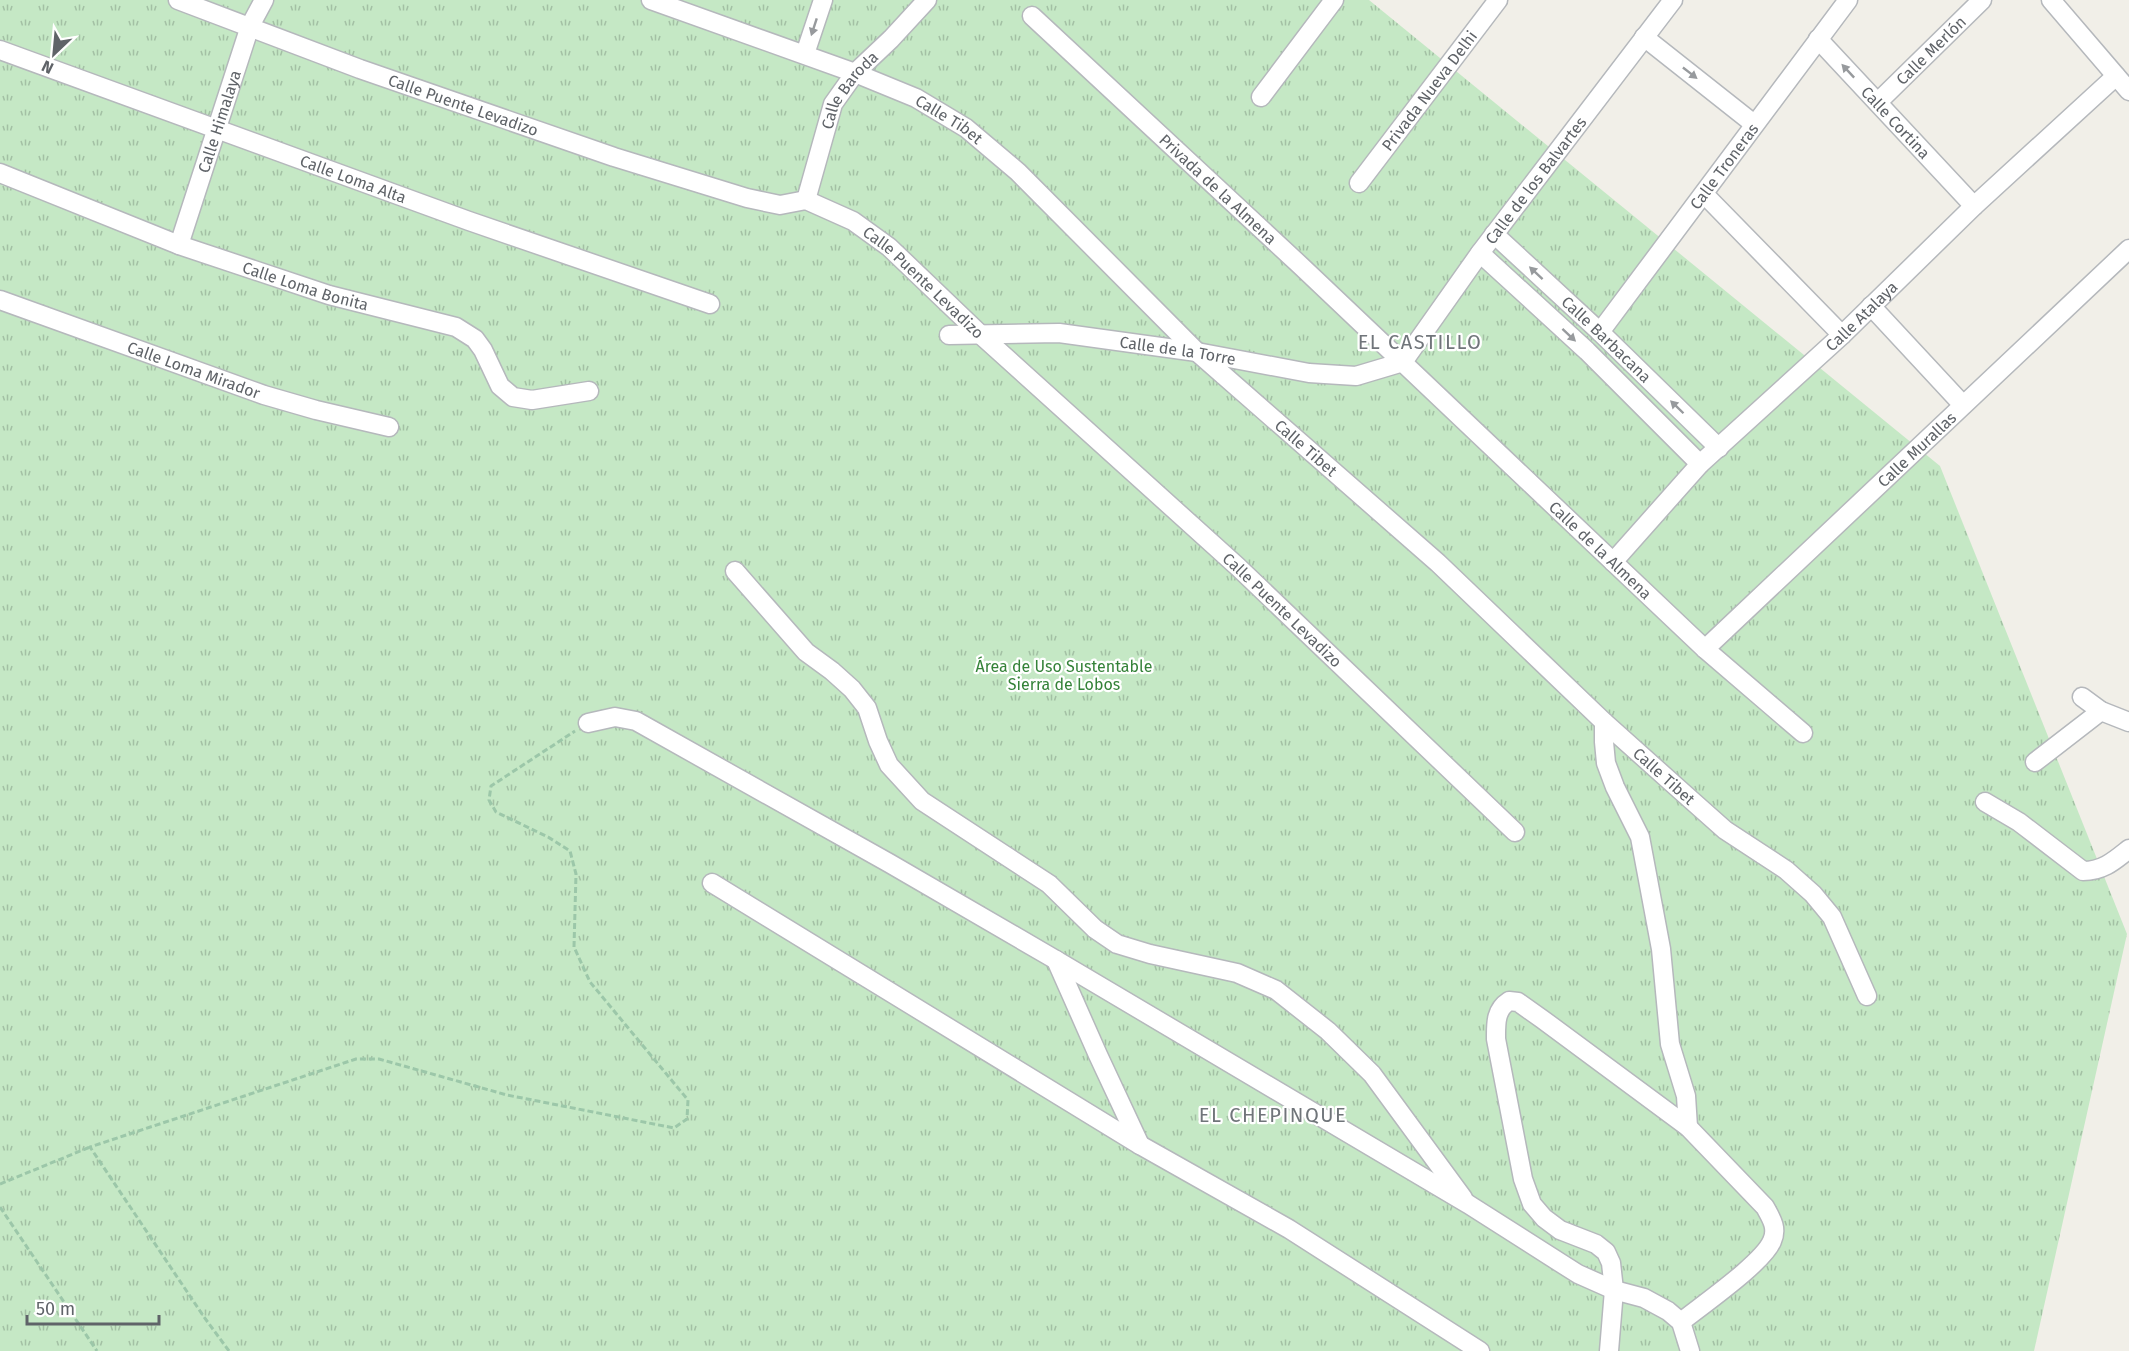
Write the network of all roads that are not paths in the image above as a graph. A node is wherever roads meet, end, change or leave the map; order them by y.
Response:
1 (178, 0) edge
2 (823, 0) edge
3 (927, 0) edge
4 (1334, 0) edge
5 (1498, 0) edge
6 (1673, 0) edge
7 (1848, 0) edge
8 (1982, 0) edge
9 (2051, 0) edge
10 (661, 2) edge
11 (258, 9) edge
12 (1032, 16) dead end
13 (1644, 37) junction
14 (1818, 39) junction
15 (0, 50) edge
16 (805, 54) junction
17 (855, 73) junction
18 (2116, 76) junction
19 (2129, 92) edge
20 (1261, 97) dead end
21 (1878, 102) junction
22 (1754, 124) junction
23 (216, 129) junction
24 (0, 173) edge
25 (1359, 183) dead end
26 (1704, 194) junction
27 (806, 200) junction
28 (1974, 206) junction
29 (1494, 234) junction
30 (179, 245) junction
31 (2129, 249) edge
32 (1480, 253) junction
33 (0, 300) edge
34 (710, 304) dead end
35 (1871, 306) junction
36 (1600, 332) junction
37 (981, 334) junction
38 (949, 335) dead end
39 (1842, 335) junction
40 (1197, 352) junction
41 (1403, 362) junction
42 (589, 391) dead end
43 (1963, 405) junction
44 (389, 427) dead end
45 (1719, 447) junction
46 (1700, 465) junction
47 (1613, 562) junction
48 (735, 571) dead end
49 (1705, 649) junction
50 (2082, 697) dead end
51 (2101, 711) junction
52 (1604, 722) junction
53 (2129, 722) edge
54 (588, 723) road end
55 (1803, 733) dead end
56 (2035, 762) dead end
57 (1985, 802) dead end
58 (1515, 832) dead end
59 (2129, 849) edge
60 (712, 883) dead end
61 (1056, 960) junction
62 (1867, 996) dead end
63 (1688, 1127) junction
64 (1140, 1145) junction
65 (1468, 1204) junction
66 (1614, 1290) junction
67 (1681, 1322) junction
68 (1480, 1351) edge
69 (1609, 1351) edge
70 (1690, 1351) edge

1 - 11 street, Calle Puente Levadizo
2 -> 16 street
3 - 17 street, Calle Baroda
4 - 20 street
5 - 25 street, Privada Nueva Delhi
6 - 13 street, Calle de los Balvartes
7 - 14 street, Calle Troneras
8 - 21 street, Calle Merlón
9 - 18 street
10 - 16 street, Calle Tibet
11 - 23 street, Calle Himalaya
11 - 27 street, Calle Puente Levadizo
12 - 41 street, Privada de la Almena
13 -> 22 street
13 - 29 street, Calle de los Balvartes
21 -> 14 street, Calle Cortina
14 - 22 street, Calle Troneras
15 - 23 street, Calle Loma Alta
16 - 17 street, Calle Tibet
17 - 27 street, Calle Baroda
17 - 40 street, Calle Tibet
18 - 19 street
18 - 28 street, Calle Atalaya
21 - 28 street, Calle Cortina
22 - 26 street, Calle Troneras
23 - 30 street, Calle Himalaya
23 - 34 street, Calle Loma Alta
24 - 30 street, Calle Loma Bonita
26 - 36 street, Calle Troneras
26 - 39 street
27 - 37 street, Calle Puente Levadizo
28 - 35 street, Calle Atalaya
29 - 32 street, Calle de los Balvartes
36 -> 29 street, Calle Barbacana
30 - 42 street, Calle Loma Bonita
31 - 43 street, Calle Murallas
32 - 41 street, Calle de los Balvartes
32 -> 46 street, Calle Barbacana
33 - 44 street, Calle Loma Mirador
35 - 39 street, Calle Atalaya
35 - 43 street
45 -> 36 street, Calle Barbacana
37 - 38 street, Calle de la Torre
37 - 40 street, Calle de la Torre
37 - 58 street, Calle Puente Levadizo
39 - 45 street, Calle Atalaya
40 - 41 street, Calle de la Torre
40 - 52 street, Calle Tibet
41 - 47 street, Calle de la Almena
43 - 49 street, Calle Murallas
45 - 46 street, Calle Atalaya
46 - 47 street, Calle Atalaya
47 - 49 street, Calle de la Almena
48 - 65 street
49 - 55 street, Calle de la Almena
50 - 51 street
51 - 53 street
51 - 56 street
52 - 62 street, Calle Tibet
52 - 63 street
54 - 61 street
57 - 59 street
60 - 64 street
61 - 64 street
61 - 65 street
63 - 66 street
63 - 67 street
64 - 68 street
65 - 66 street
66 - 67 street
66 - 69 street
67 - 70 street

